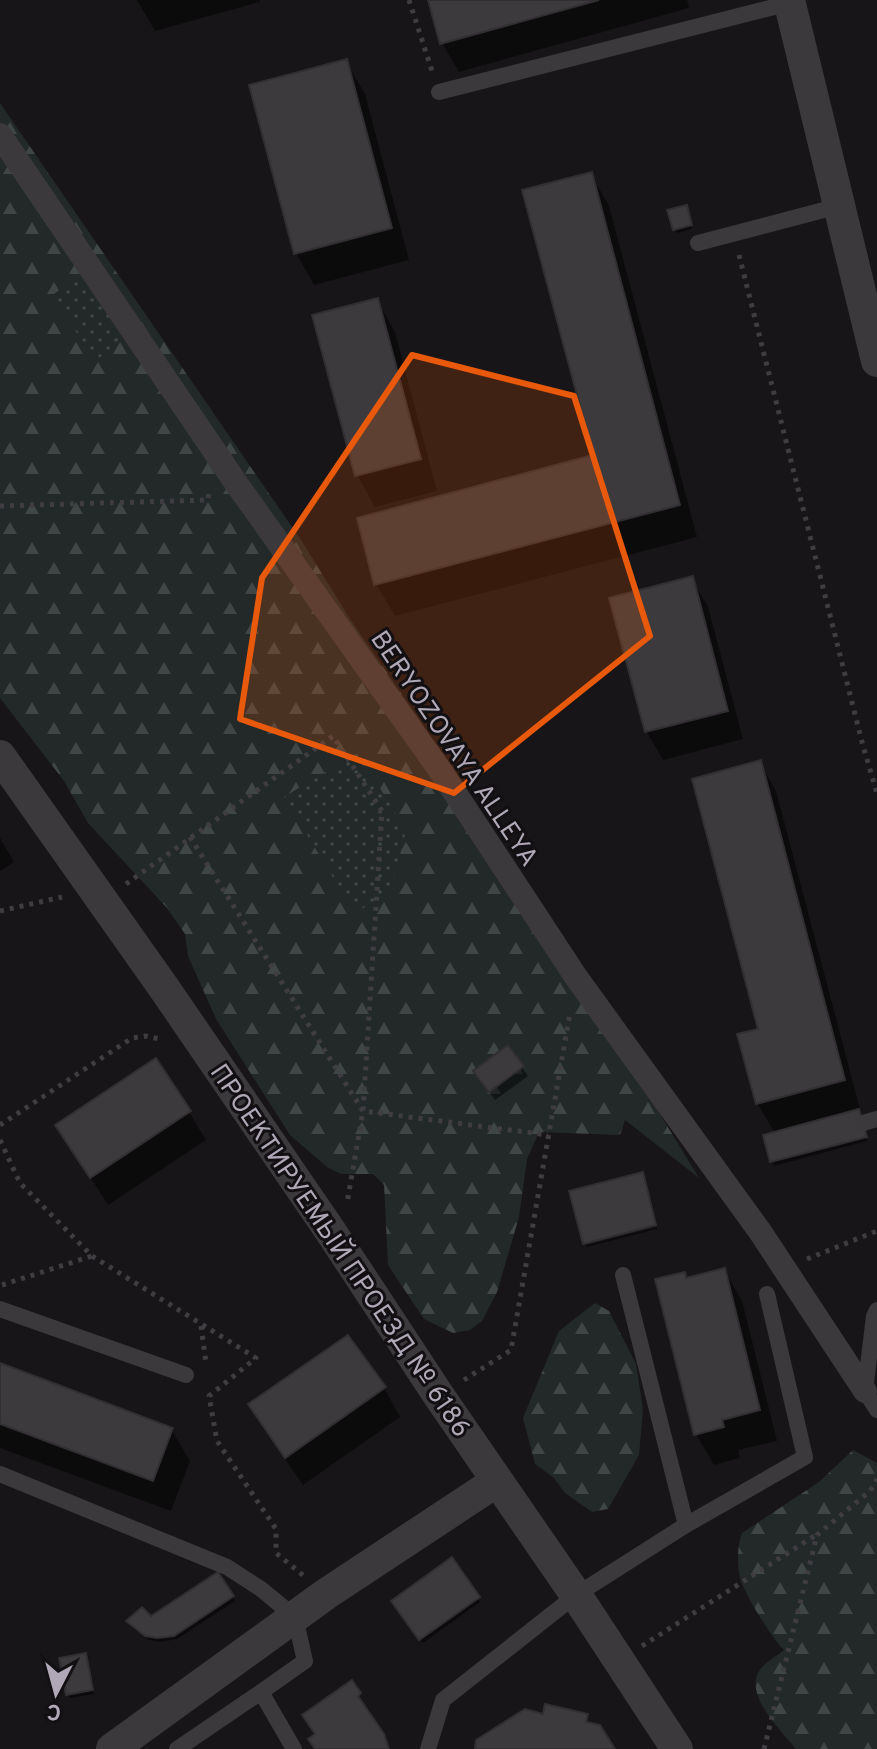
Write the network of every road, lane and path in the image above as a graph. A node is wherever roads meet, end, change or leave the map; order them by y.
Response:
1 (409, 0) edge
2 (789, 2) edge
3 (439, 92) joint
4 (0, 135) edge
5 (839, 206) junction
6 (734, 234) junction
7 (698, 243) dead end
8 (877, 361) edge
9 (216, 454) junction
10 (0, 506) edge
11 (0, 756) edge
12 (877, 793) edge
13 (190, 837) junction
14 (98, 895) junction
15 (0, 911) edge
16 (576, 977) junction
17 (103, 1057) dead end
18 (363, 1111) junction
19 (0, 1125) edge
20 (548, 1135) junction
21 (0, 1140) edge
22 (877, 1231) edge
23 (339, 1245) junction
24 (92, 1256) junction
25 (784, 1268) junction
26 (623, 1275) dead end
27 (0, 1286) edge
28 (767, 1294) dead end
29 (0, 1309) edge
30 (877, 1310) edge
31 (186, 1375) dead end
32 (439, 1396) junction
33 (871, 1401) edge
34 (0, 1474) edge
35 (877, 1479) edge
36 (497, 1481) junction
37 (686, 1525) junction
38 (817, 1535) junction
39 (326, 1594) junction
40 (576, 1595) junction
41 (295, 1617) junction
42 (620, 1661) junction
43 (261, 1692) junction
44 (112, 1749) edge
45 (177, 1749) edge
46 (294, 1749) edge
47 (428, 1749) edge
48 (677, 1749) edge
49 (764, 1749) edge

1 - 3 path
2 - 3 lane
2 - 5 street
4 - 9 street, BERYOZOVAYA ALLEYA
5 - 6 lane
5 - 8 street
6 - 7 lane
6 - 12 path
9 - 10 path
9 - 16 street, BERYOZOVAYA ALLEYA
11 - 14 street, ПРОЕКТИРУЕМЫЙ ПРОЕЗД № 6186
13 - 14 path
13 - 18 path
13 - 18 path
14 - 15 path
14 - 23 street, ПРОЕКТИРУЕМЫЙ ПРОЕЗД № 6186
16 - 20 path
16 - 25 street, BERYOZOVAYA ALLEYA
17 - 19 path
18 - 20 path
18 - 23 path
20 - 32 path
21 - 24 path
22 - 25 path
23 - 32 street, ПРОЕКТИРУЕМЫЙ ПРОЕЗД № 6186
24 - 27 path
24 - 39 path
25 - 33 street, BERYOZOVAYA ALLEYA
26 - 37 lane
28 - 37 lane
29 - 31 lane
30 - 33 lane
32 - 36 street, ПРОЕКТИРУЕМЫЙ ПРОЕЗД № 6186
34 - 41 lane
35 - 38 path
36 - 39 street
36 - 40 street, ПРОЕКТИРУЕМЫЙ ПРОЕЗД № 6186
37 - 40 lane
38 - 42 path
38 - 49 path
39 - 41 street
40 - 42 street, ПРОЕКТИРУЕМЫЙ ПРОЕЗД № 6186
40 - 47 lane
41 - 43 lane
41 - 44 street
42 - 48 street, ПРОЕКТИРУЕМЫЙ ПРОЕЗД № 6186
43 - 45 lane
43 - 46 lane

